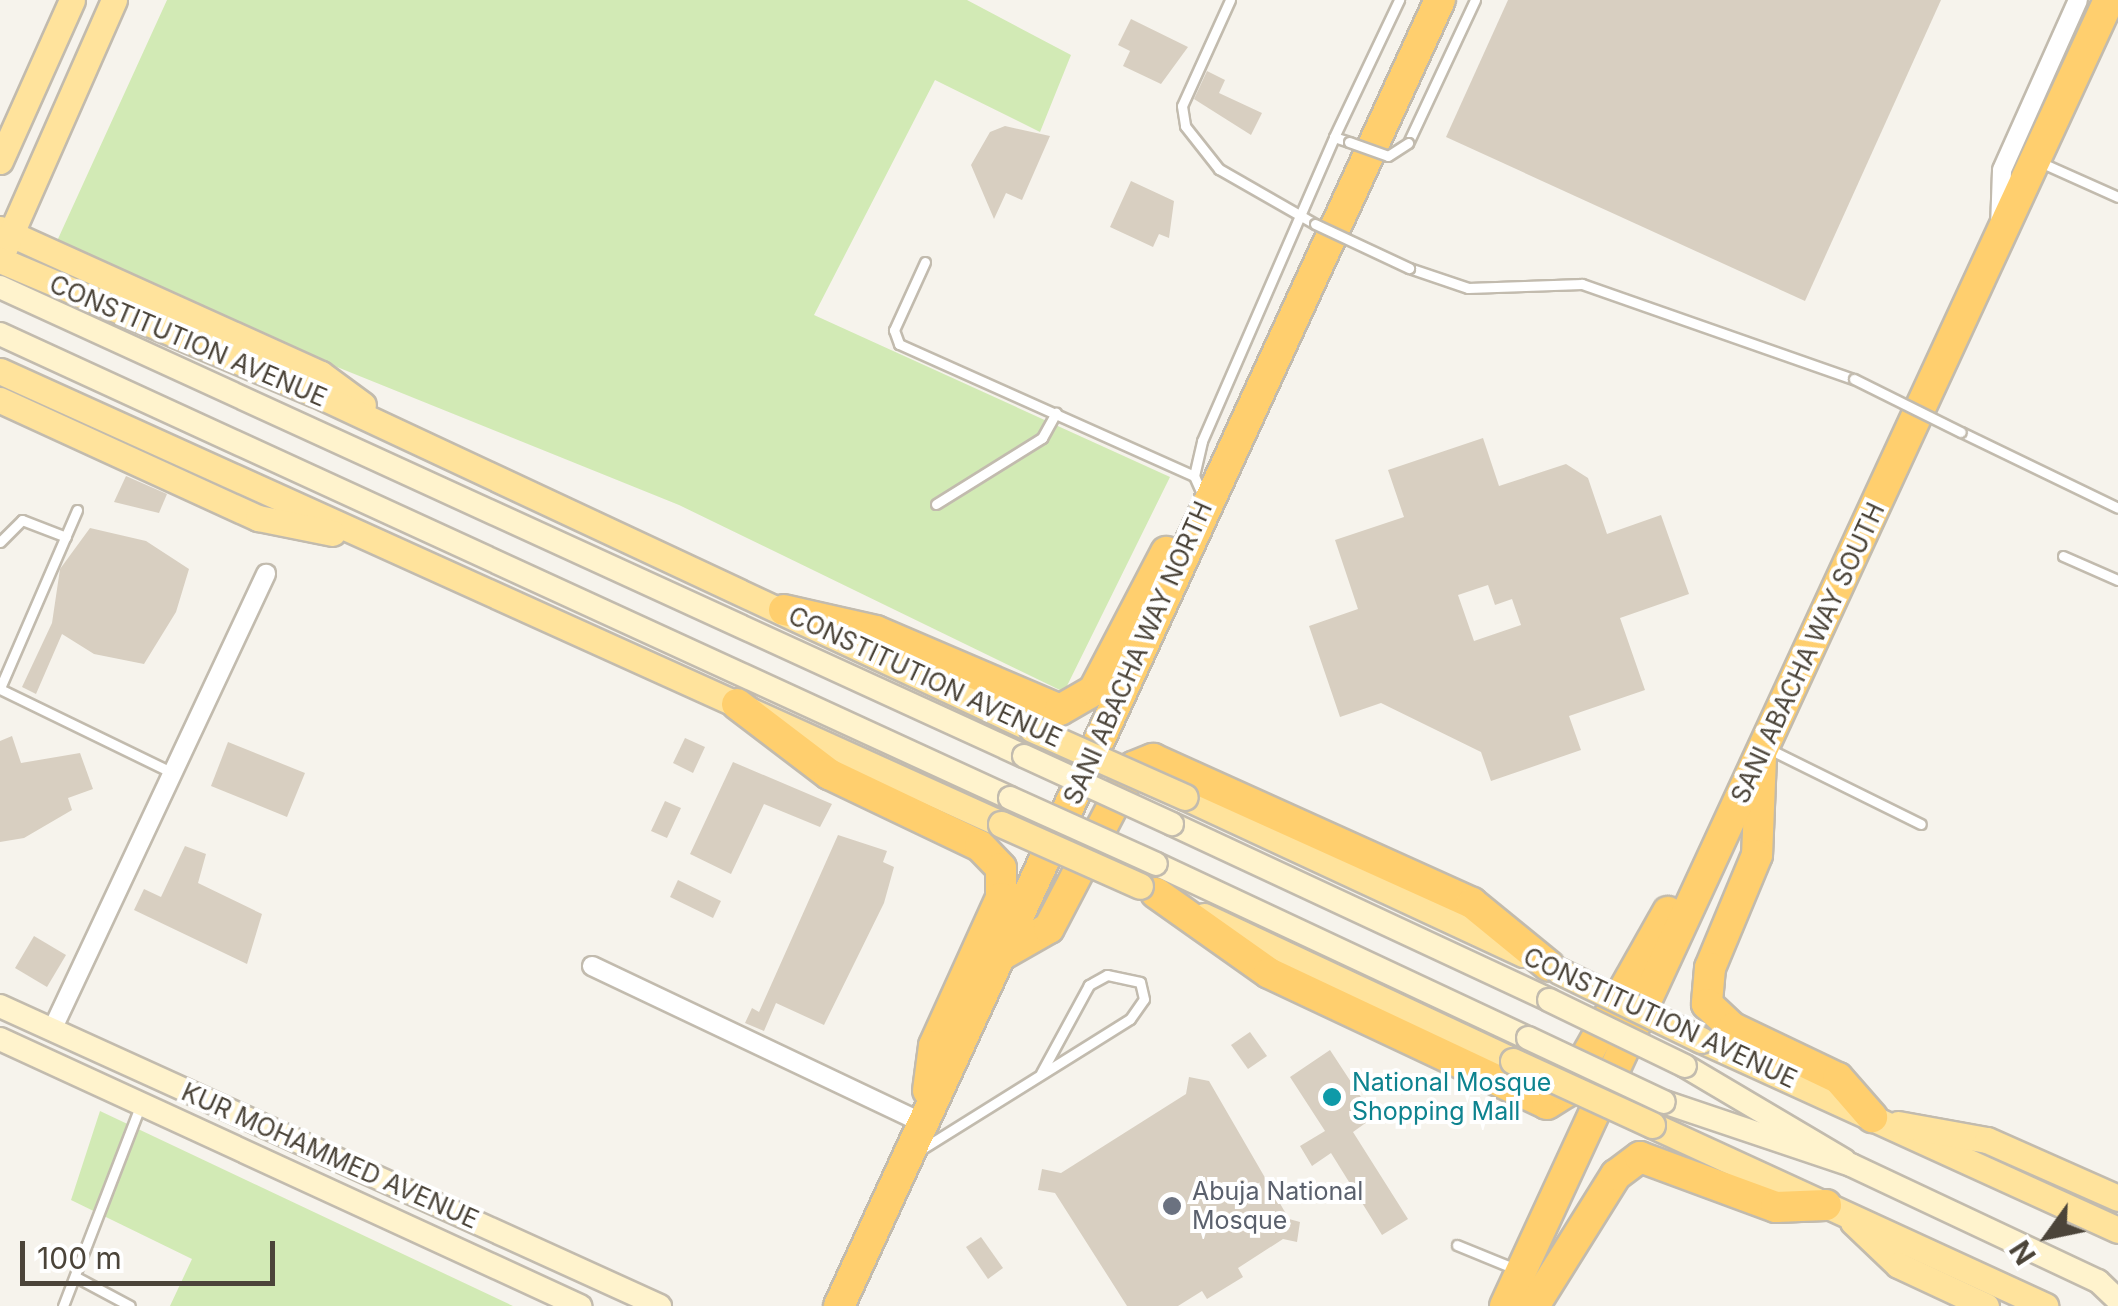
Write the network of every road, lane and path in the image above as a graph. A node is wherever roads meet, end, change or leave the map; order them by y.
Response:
1 (72, 0) edge
2 (114, 0) edge
3 (1230, 0) edge
4 (1399, 0) edge
5 (1440, 0) edge
6 (1475, 0) edge
7 (2078, 0) edge
8 (2109, 0) edge
9 (1334, 137) junction
10 (2035, 160) junction
11 (0, 161) edge
12 (2118, 197) edge
13 (1299, 216) junction
14 (2000, 235) junction
15 (3, 246) edge
16 (924, 262) dead end
17 (0, 286) edge
18 (0, 334) edge
19 (0, 371) edge
20 (0, 400) edge
21 (1056, 413) junction
22 (1199, 501) junction
23 (936, 504) dead end
24 (2118, 508) edge
25 (77, 510) dead end
26 (66, 538) junction
27 (0, 542) edge
28 (377, 542) junction
29 (2063, 556) dead end
30 (266, 574) dead end
31 (2118, 580) edge
32 (784, 610) joint
33 (905, 656) junction
34 (0, 688) edge
35 (738, 704) joint
36 (1762, 749) junction
37 (173, 773) junction
38 (859, 775) junction
39 (1921, 824) dead end
40 (1151, 881) junction
41 (1699, 886) junction
42 (1000, 956) junction
43 (592, 966) dead end
44 (1554, 968) junction
45 (0, 1006) edge
46 (52, 1030) junction
47 (0, 1039) edge
48 (1040, 1074) junction
49 (146, 1106) junction
50 (1658, 1113) junction
51 (1881, 1121) junction
52 (923, 1124) junction
53 (907, 1158) junction
54 (1851, 1165) junction
55 (2118, 1198) edge
56 (1836, 1209) junction
57 (2118, 1230) edge
58 (1458, 1245) dead end
59 (1520, 1271) junction
60 (76, 1277) junction
61 (2108, 1282) edge
62 (2118, 1300) edge
63 (63, 1306) edge
64 (130, 1306) edge
65 (580, 1306) edge
66 (660, 1306) edge
67 (839, 1306) edge
68 (1505, 1306) edge
69 (1534, 1306) edge
70 (1986, 1306) edge
71 (2045, 1306) edge

1 - 11 main road
2 - 15 main road
3 - 13 lane
4 - 9 lane
5 - 22 highway, SANI ABACHA WAY NORTH
6 - 9 lane, bridge
7 - 14 street
8 - 10 highway, SANI ABACHA WAY SOUTH
9 - 13 lane
10 - 12 lane
10 - 14 highway, SANI ABACHA WAY SOUTH
13 - 22 lane
13 - 24 lane, bridge
14 - 36 highway, SANI ABACHA WAY SOUTH
15 - 32 main road, CONSTITUTION AVENUE
16 - 21 lane
17 - 54 main road, CONSTITUTION AVENUE, bridge
18 - 40 main road, CONSTITUTION AVENUE, bridge
19 - 28 main road
20 - 28 main road
21 - 22 lane
21 - 23 lane
22 - 33 highway
22 - 42 highway, SANI ABACHA WAY NORTH
25 - 26 lane
26 - 27 lane
26 - 34 lane
28 - 35 main road
29 - 31 lane
30 - 37 street
32 - 33 highway
33 - 44 main road, CONSTITUTION AVENUE, bridge
34 - 37 lane
35 - 38 highway
36 - 39 lane
36 - 41 highway, SANI ABACHA WAY SOUTH
36 - 51 highway
37 - 46 street
38 - 40 main road, CONSTITUTION AVENUE, bridge
38 - 52 highway
40 - 41 highway
40 - 50 main road, CONSTITUTION AVENUE, bridge
40 - 50 main road, CONSTITUTION AVENUE, bridge
41 - 59 highway, SANI ABACHA WAY SOUTH
42 - 44 highway
42 - 52 highway, SANI ABACHA WAY NORTH
43 - 52 street
44 - 51 main road, CONSTITUTION AVENUE, bridge
45 - 46 main road, KUR MOHAMMED AVENUE
46 - 66 main road, KUR MOHAMMED AVENUE
47 - 49 main road, KUR MOHAMMED AVENUE
48 - 48 lane
48 - 53 lane
49 - 60 lane
49 - 65 main road, KUR MOHAMMED AVENUE
50 - 54 main road, CONSTITUTION AVENUE
50 - 56 main road, CONSTITUTION AVENUE
51 - 55 main road
51 - 57 main road, CONSTITUTION AVENUE
52 - 53 highway, SANI ABACHA WAY NORTH
53 - 67 highway, SANI ABACHA WAY NORTH
54 - 61 main road, CONSTITUTION AVENUE
56 - 69 highway
56 - 70 main road
56 - 71 main road, CONSTITUTION AVENUE
58 - 59 lane
59 - 68 highway, SANI ABACHA WAY SOUTH
60 - 63 lane
60 - 64 lane
61 - 62 main road, CONSTITUTION AVENUE

